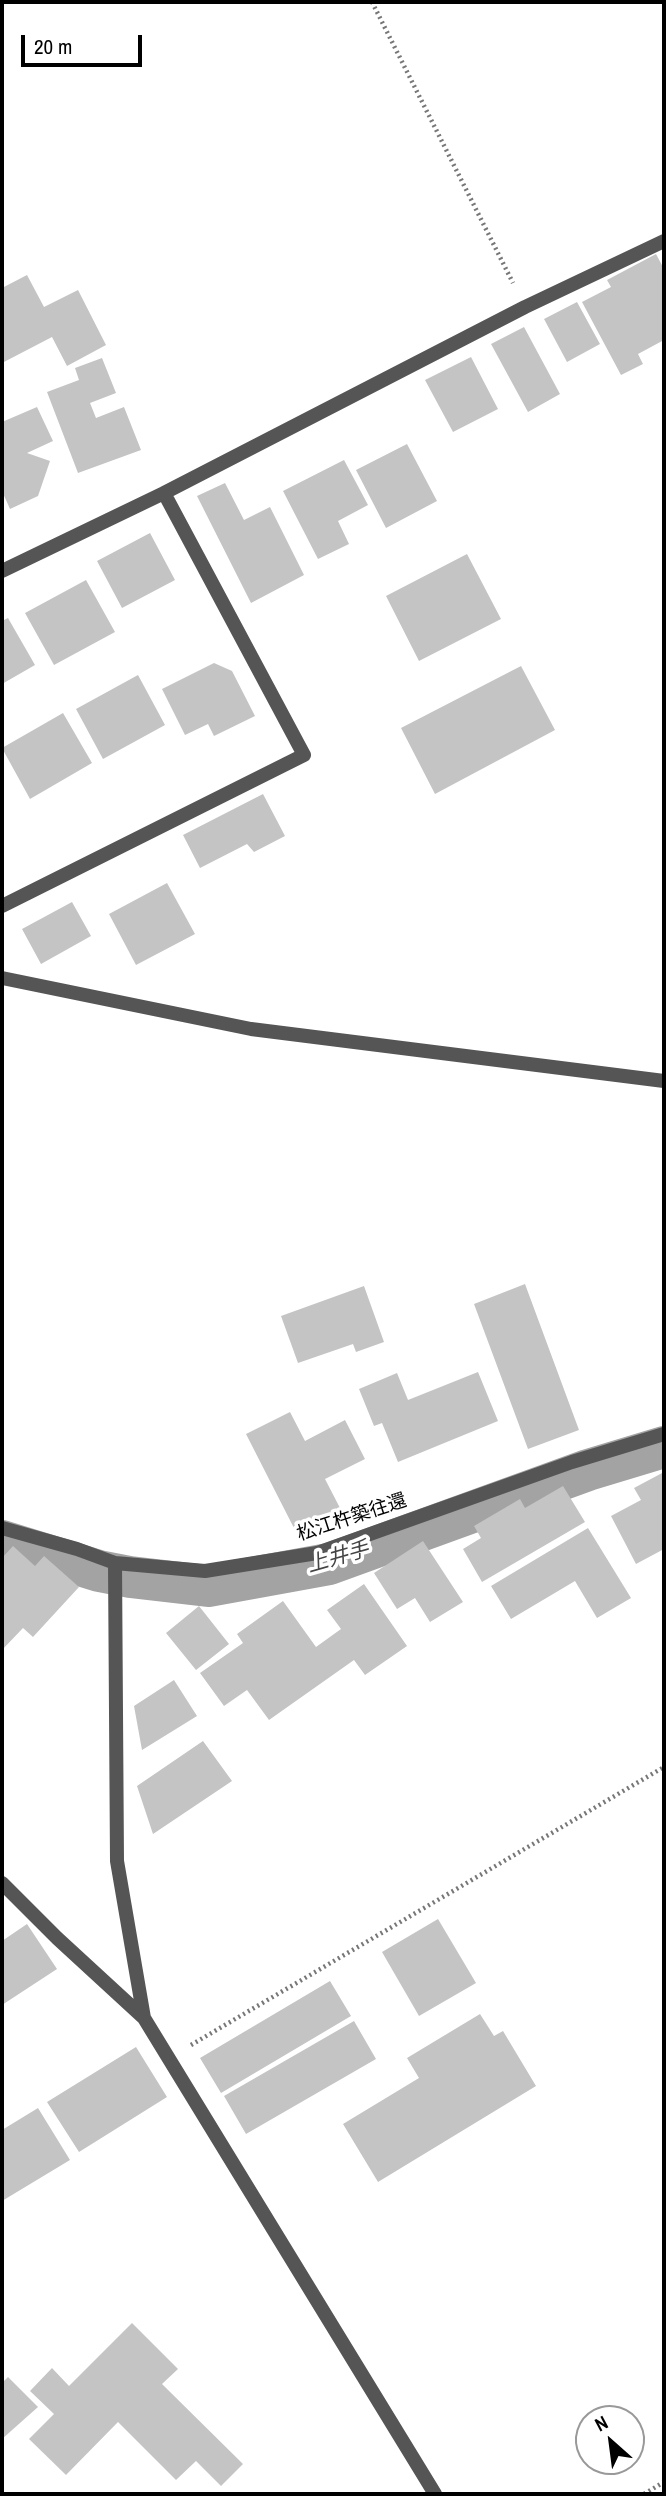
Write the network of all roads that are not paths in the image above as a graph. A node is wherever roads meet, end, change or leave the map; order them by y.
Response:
1 (664, 241) edge
2 (164, 493) junction
3 (3, 566) edge
4 (2, 906) edge
5 (2, 977) edge
6 (664, 1082) edge
7 (664, 1434) edge
8 (2, 1528) edge
9 (115, 1563) junction
10 (2, 1883) edge
11 (144, 2018) junction
12 (435, 2494) edge

1 - 2 street
2 - 3 street
2 - 4 street
5 - 6 street
7 - 9 street, 松江杵築往還
8 - 9 street, 松江杵築往還
9 - 11 street
10 - 11 street
11 - 12 street

